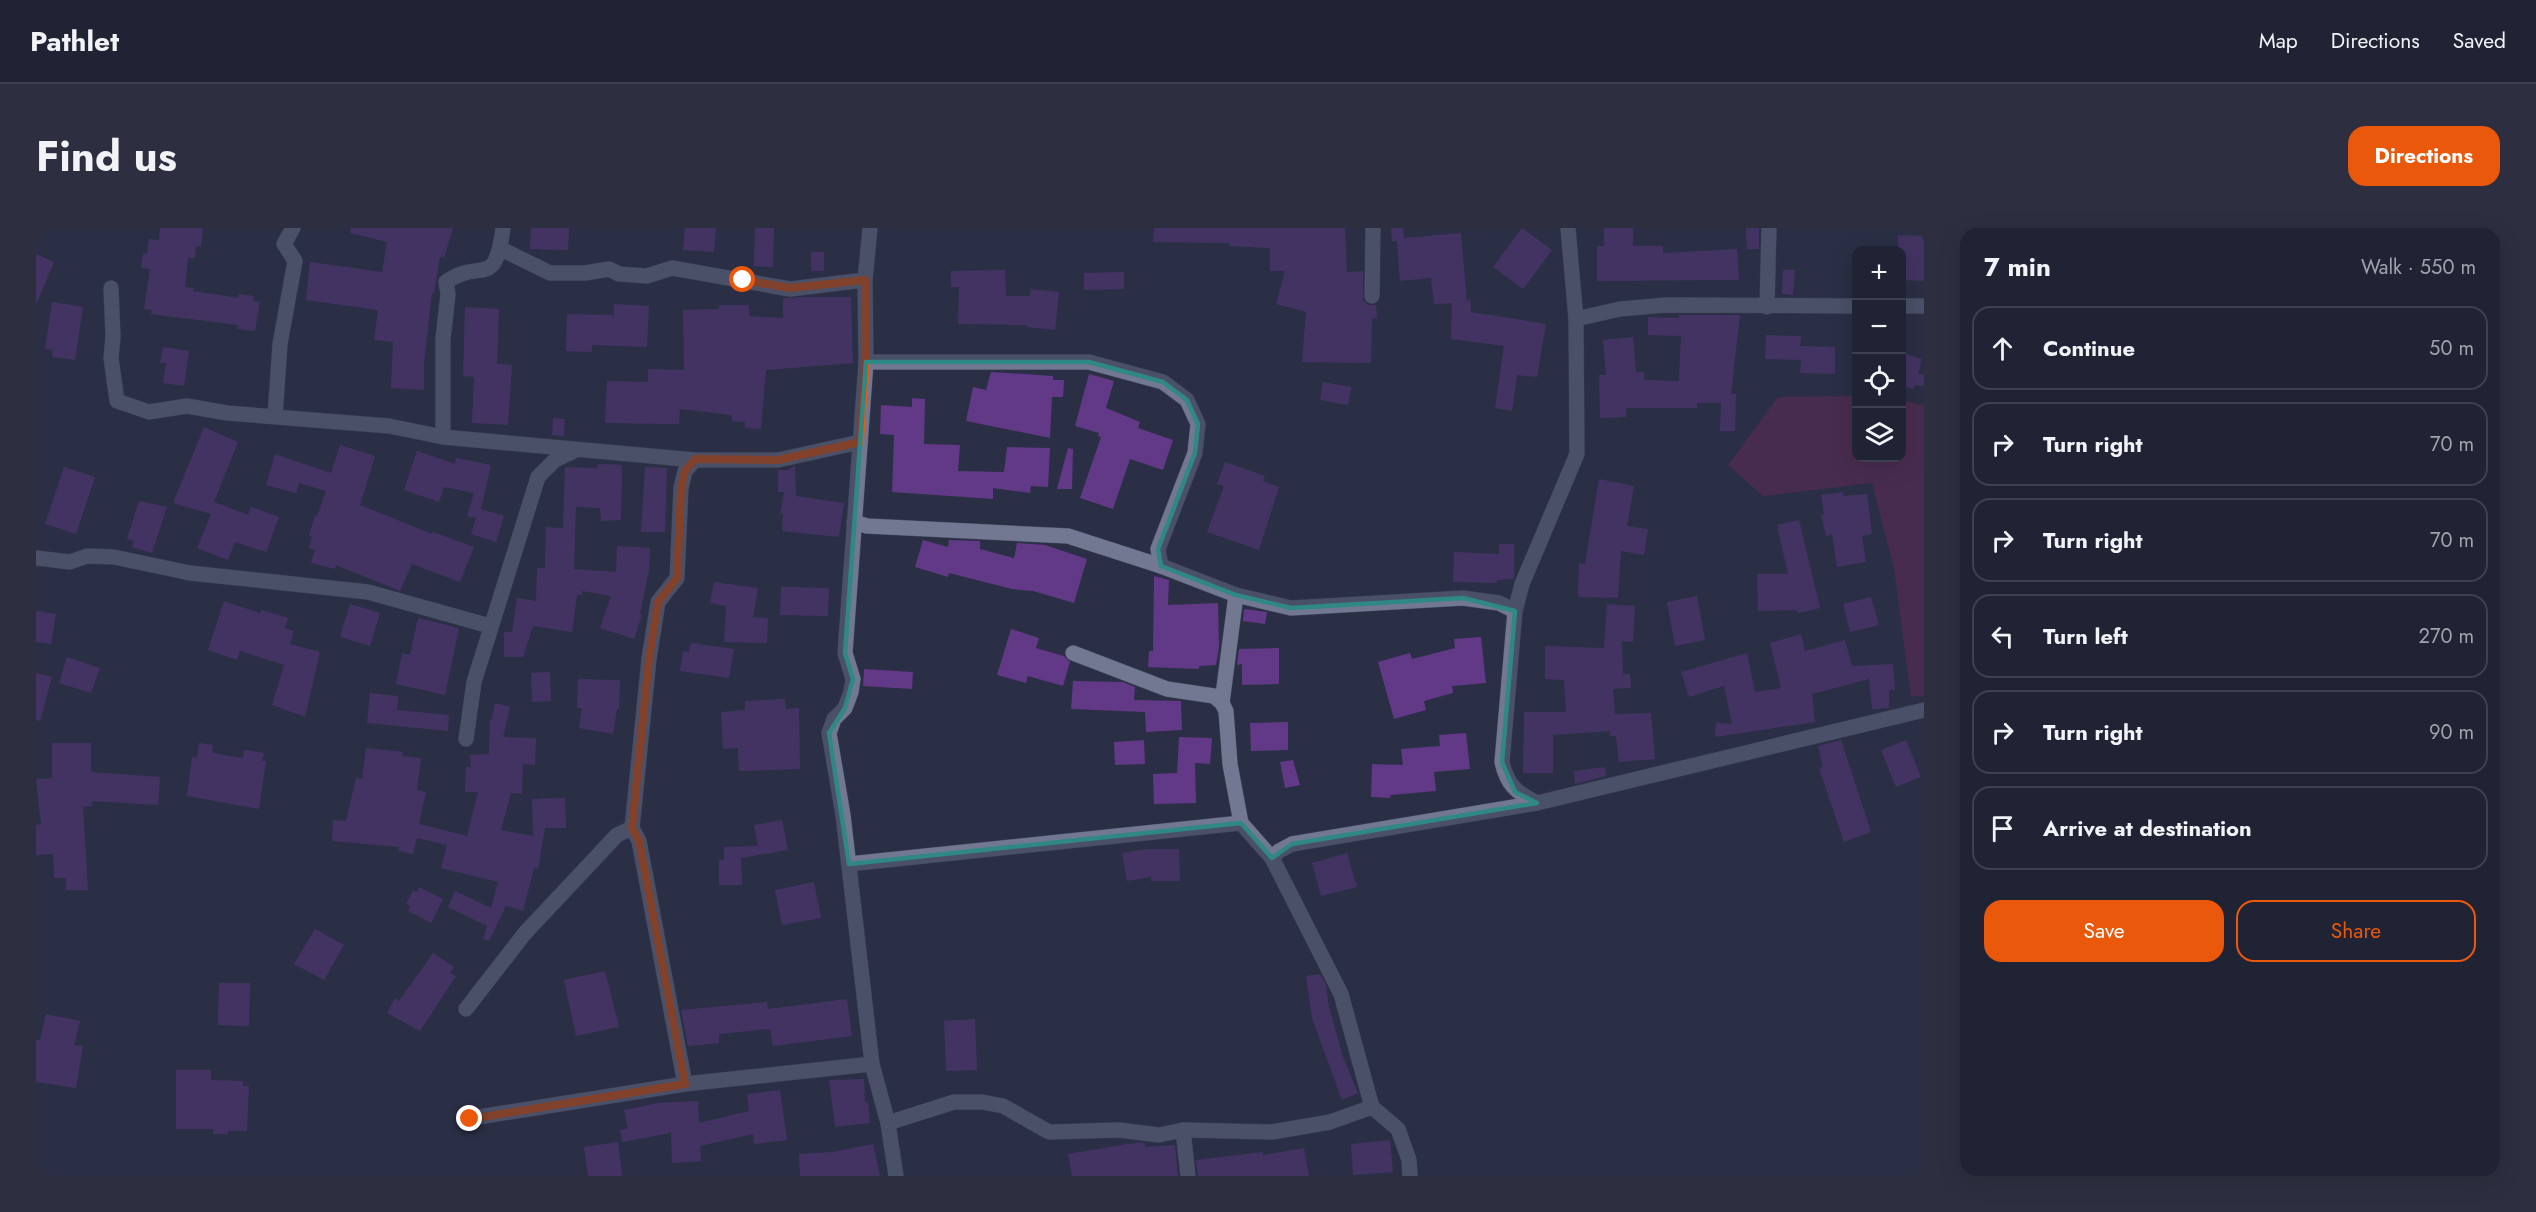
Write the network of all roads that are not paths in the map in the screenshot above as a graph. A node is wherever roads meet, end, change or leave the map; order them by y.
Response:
1 (292, 228) edge
2 (504, 228) edge
3 (870, 228) edge
4 (1372, 228) edge
5 (1568, 228) edge
6 (1768, 228) edge
7 (501, 249) junction
8 (865, 280) junction
9 (111, 288) dead end
10 (1372, 296) dead end
11 (1852, 306) edge
12 (1906, 306) edge
13 (1924, 306) edge
14 (1767, 307) junction
15 (1576, 319) junction
16 (866, 362) junction
17 (275, 416) junction
18 (443, 437) junction
19 (860, 442) junction
20 (579, 448) junction
21 (695, 459) junction
22 (854, 522) junction
23 (36, 558) edge
24 (1161, 566) junction
25 (1236, 595) junction
26 (1515, 611) junction
27 (490, 626) junction
28 (1073, 653) dead end
29 (1222, 703) junction
30 (1924, 710) edge
31 (466, 740) dead end
32 (1537, 803) junction
33 (1240, 823) junction
34 (632, 828) junction
35 (1272, 858) junction
36 (849, 864) junction
37 (466, 1009) dead end
38 (872, 1064) junction
39 (685, 1084) junction
40 (1372, 1107) junction
41 (466, 1119) dead end
42 (888, 1123) junction
43 (1182, 1130) junction
44 (896, 1176) edge
45 (1188, 1176) edge
46 (1410, 1176) edge

1 - 17 street
2 - 7 street
3 - 8 street
4 - 10 street
5 - 15 street
6 - 14 street
7 - 8 street
7 - 18 street
8 - 16 street
9 - 17 street
11 - 14 street
12 - 13 street
14 - 15 street
15 - 26 street
16 - 19 street
16 - 24 street
17 - 18 street
18 - 20 street
19 - 21 street
19 - 22 street
20 - 21 street
20 - 27 street
21 - 34 street
22 - 24 street
22 - 36 street
23 - 27 street
24 - 25 street
25 - 26 street
25 - 29 street
26 - 32 street
27 - 31 street
28 - 29 street
29 - 33 street
30 - 32 street
32 - 35 street
33 - 35 street
33 - 36 street
34 - 37 street
34 - 39 street
35 - 40 street
36 - 38 street
38 - 39 street
38 - 42 street
39 - 41 street
40 - 43 street
40 - 46 street
42 - 43 street
42 - 44 street
43 - 45 street

